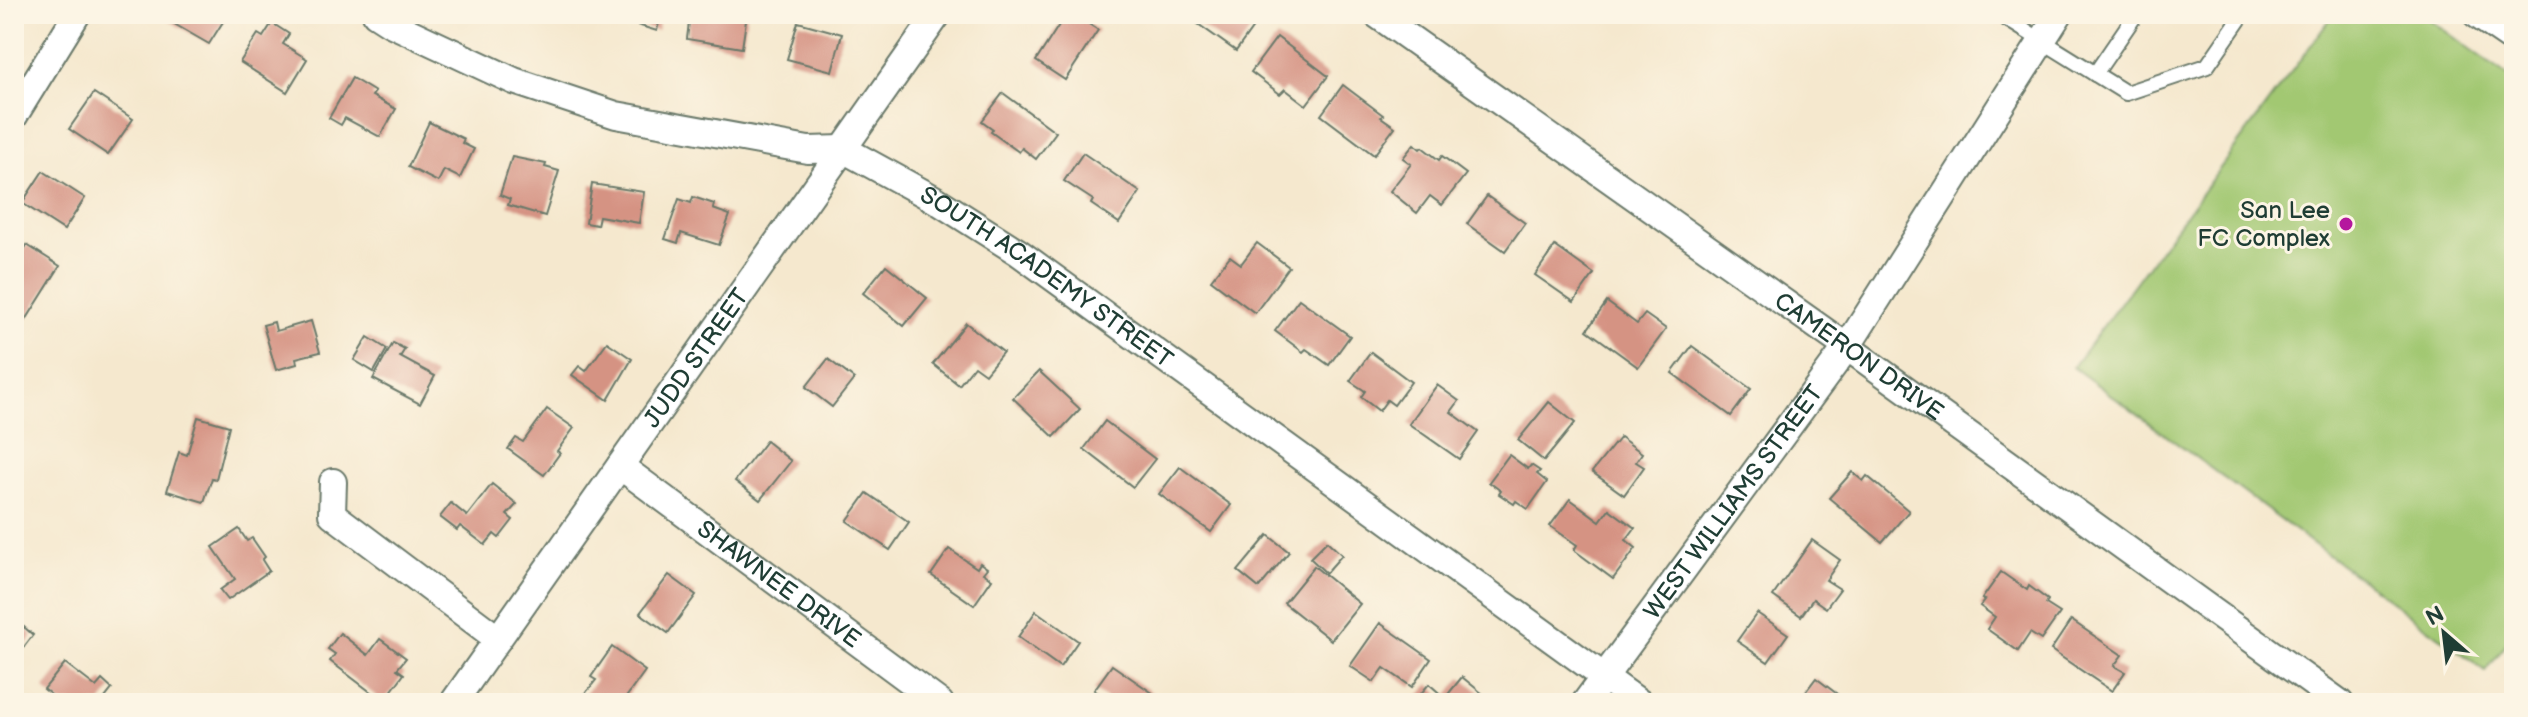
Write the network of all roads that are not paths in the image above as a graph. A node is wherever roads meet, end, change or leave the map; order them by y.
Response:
1 (77, 14) edge
2 (376, 14) edge
3 (938, 14) edge
4 (1376, 14) edge
5 (1999, 14) edge
6 (2059, 14) edge
7 (2136, 14) edge
8 (2243, 14) edge
9 (2476, 14) edge
10 (2514, 40) edge
11 (2042, 41) junction
12 (2095, 74) junction
13 (14, 116) edge
14 (843, 149) junction
15 (1847, 347) junction
16 (620, 466) junction
17 (333, 482) dead end
18 (498, 639) junction
19 (1603, 677) junction
20 (453, 703) edge
21 (940, 703) edge
22 (1585, 703) edge
23 (1640, 703) edge
24 (2340, 703) edge

1 - 13 street
2 - 14 street, SOUTH ACADEMY STREET
3 - 14 street, JUDD STREET
4 - 15 street, CAMERON DRIVE
5 - 11 lane
6 - 11 street, WEST WILLIAMS STREET
7 - 12 lane
8 - 12 lane
9 - 10 street
11 - 12 lane
11 - 15 street, WEST WILLIAMS STREET
14 - 16 street, JUDD STREET
14 - 19 street, SOUTH ACADEMY STREET
15 - 19 street, WEST WILLIAMS STREET
15 - 24 street, CAMERON DRIVE
16 - 18 street, JUDD STREET
16 - 21 street, SHAWNEE DRIVE
17 - 18 street
18 - 20 street, JUDD STREET
19 - 22 street, WEST WILLIAMS STREET
19 - 23 street, SOUTH ACADEMY STREET

